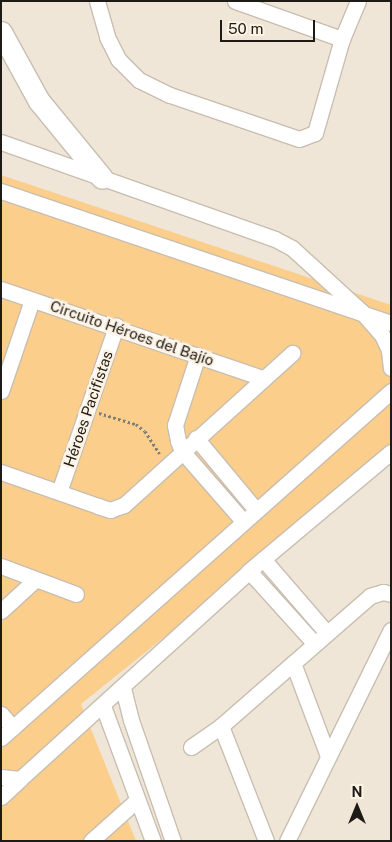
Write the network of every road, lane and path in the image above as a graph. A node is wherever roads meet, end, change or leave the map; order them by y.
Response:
1 (97, 1) edge
2 (235, 1) edge
3 (358, 1) edge
4 (342, 39) junction
5 (3, 41) edge
6 (1, 142) edge
7 (102, 178) junction
8 (1, 191) edge
9 (1, 289) edge
10 (32, 300) junction
11 (361, 312) junction
12 (391, 323) edge
13 (116, 326) junction
14 (292, 353) dead end
15 (198, 355) junction
16 (391, 370) edge
17 (262, 378) junction
18 (3, 382) edge
19 (388, 394) edge
20 (88, 410) junction
21 (196, 438) junction
22 (182, 451) junction
23 (391, 452) edge
24 (165, 467) junction
25 (1, 472) edge
26 (59, 492) junction
27 (256, 510) junction
28 (244, 522) junction
29 (263, 559) junction
30 (1, 566) edge
31 (249, 571) junction
32 (36, 579) junction
33 (76, 594) dead end
34 (391, 594) edge
35 (1, 611) edge
36 (391, 630) edge
37 (326, 632) junction
38 (314, 643) junction
39 (293, 662) junction
40 (123, 688) junction
41 (103, 706) junction
42 (1, 714) edge
43 (221, 726) junction
44 (4, 736) edge
45 (191, 747) dead end
46 (328, 756) junction
47 (1, 777) edge
48 (20, 779) junction
49 (1, 797) edge
50 (138, 800) junction
51 (91, 841) edge
52 (152, 841) edge
53 (173, 841) edge
54 (266, 841) edge
55 (287, 841) edge

1 - 4 street
2 - 4 street
3 - 4 street
5 - 7 street
6 - 7 street
7 - 11 street
8 - 11 street
9 - 10 street, Circuito Héroes del Bajío
10 - 13 street, Circuito Héroes del Bajío
10 - 18 street
11 - 12 street
11 - 16 street
13 - 15 street, Circuito Héroes del Bajío
13 - 20 street, Héroes Pacifistas
14 - 17 street
15 - 17 street, Circuito Héroes del Bajío
15 - 22 street
16 - 19 street
17 - 21 street
19 - 27 street
20 - 24 path
20 - 26 street, Héroes Pacifistas
21 - 22 street
21 - 27 street
22 - 24 street
22 - 28 street
23 - 29 street
24 - 26 street
25 - 26 street
27 - 28 street
28 - 44 street
29 - 31 street
29 - 37 street
30 - 32 street
31 - 38 street
31 - 40 street
32 - 33 street
32 - 35 street
34 - 37 street
36 - 46 street
37 - 38 street
38 - 39 street
39 - 43 street
39 - 46 street
40 - 41 street
40 - 53 street
41 - 48 street
41 - 50 street
42 - 44 street
43 - 45 street
43 - 54 street
46 - 55 street
47 - 48 street
48 - 49 street
50 - 51 street
50 - 52 street

